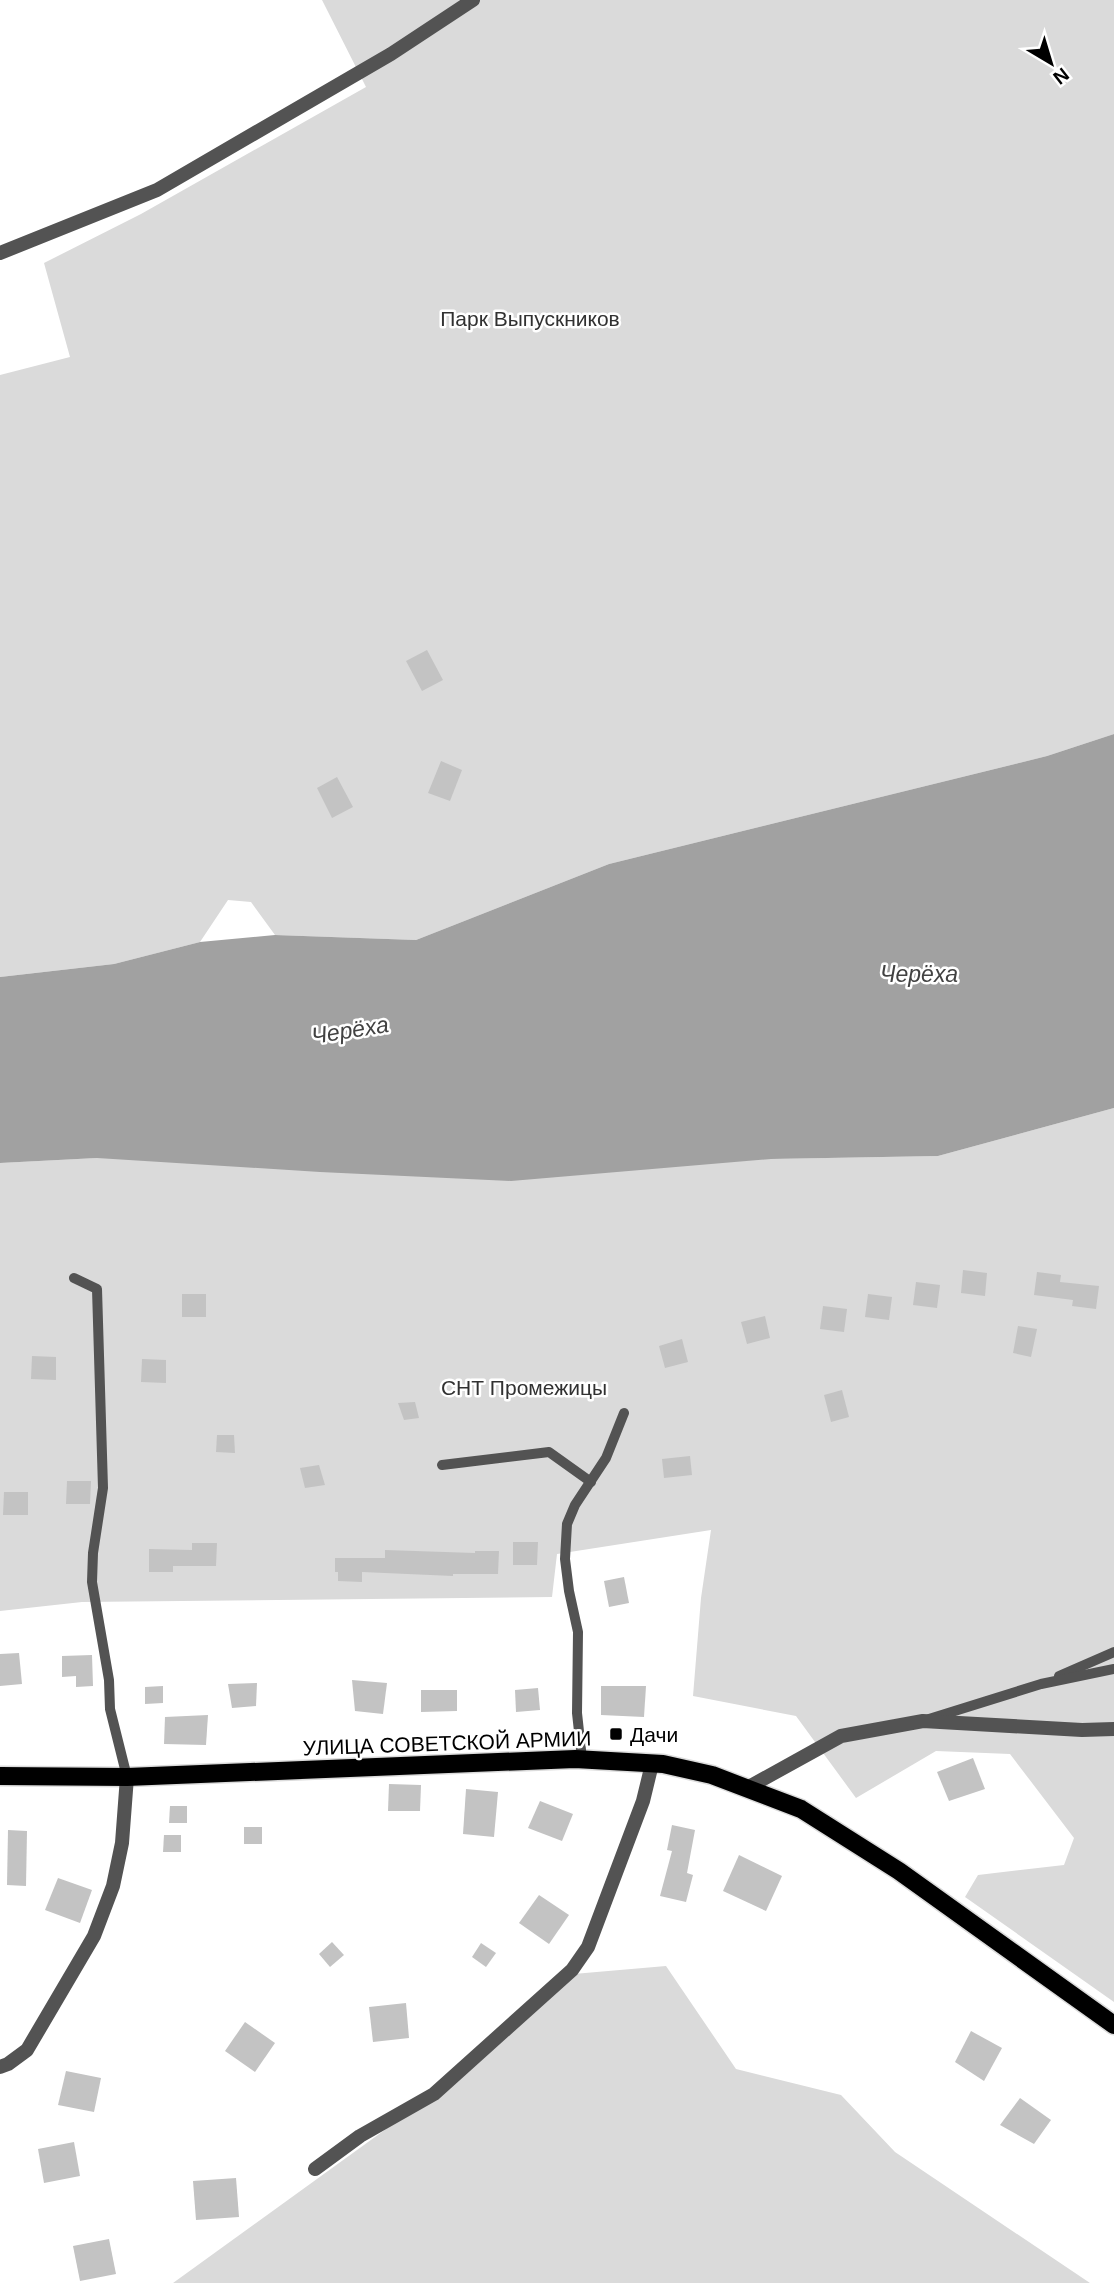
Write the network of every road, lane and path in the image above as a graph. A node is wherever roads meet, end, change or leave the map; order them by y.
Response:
1 (473, 0) edge
2 (0, 253) edge
3 (74, 1278) dead end
4 (624, 1413) dead end
5 (442, 1465) dead end
6 (591, 1482) junction
7 (1114, 1652) edge
8 (1114, 1669) edge
9 (1041, 1684) junction
10 (923, 1721) junction
11 (1114, 1729) edge
12 (582, 1759) junction
13 (652, 1764) junction
14 (0, 1776) edge
15 (127, 1777) junction
16 (747, 1788) junction
17 (1114, 2025) edge
18 (0, 2067) edge
19 (315, 2169) dead end

1 - 2 street
3 - 15 lane
4 - 6 lane
5 - 6 lane
6 - 12 lane
7 - 9 lane
8 - 9 lane
9 - 10 lane
10 - 11 street
10 - 16 street
12 - 13 main road, УЛИЦА СОВЕТСКОЙ АРМИИ
12 - 15 main road, УЛИЦА СОВЕТСКОЙ АРМИИ
13 - 16 main road, УЛИЦА СОВЕТСКОЙ АРМИИ
13 - 19 street
14 - 15 main road, УЛИЦА СОВЕТСКОЙ АРМИИ
15 - 18 street
16 - 17 main road, УЛИЦА СОВЕТСКОЙ АРМИИ

